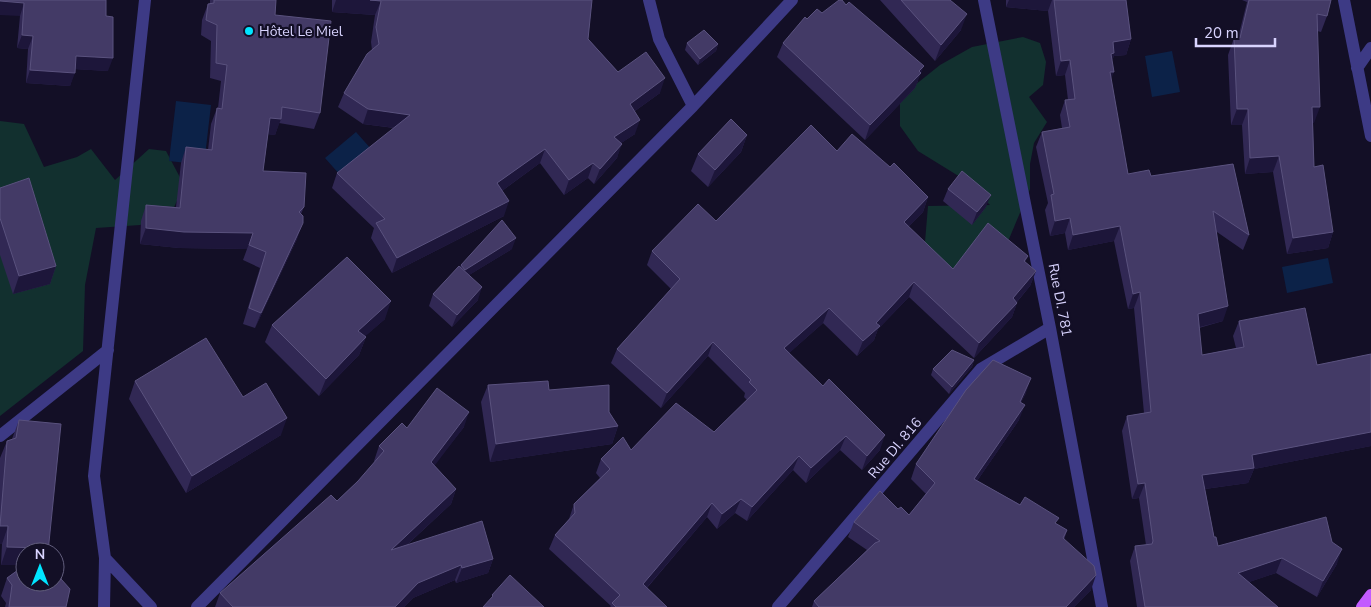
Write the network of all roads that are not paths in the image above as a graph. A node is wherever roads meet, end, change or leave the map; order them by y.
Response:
1 (145, 0) edge
2 (649, 0) edge
3 (792, 0) edge
4 (984, 0) edge
5 (1344, 0) edge
6 (1371, 48) edge
7 (1357, 68) junction
8 (693, 106) junction
9 (1371, 136) edge
10 (1050, 328) junction
11 (108, 350) junction
12 (0, 436) edge
13 (105, 558) junction
14 (104, 607) edge
15 (151, 607) edge
16 (197, 607) edge
17 (778, 607) edge
18 (1102, 607) edge

1 - 11 street
2 - 8 street
3 - 8 street
4 - 10 street, Rue DI. 781
5 - 7 street
6 - 7 street
7 - 9 street
8 - 16 street
10 - 17 street, Rue DI. 816
10 - 18 street, Rue DI. 781
11 - 12 street
11 - 13 street
13 - 14 street
13 - 15 street

